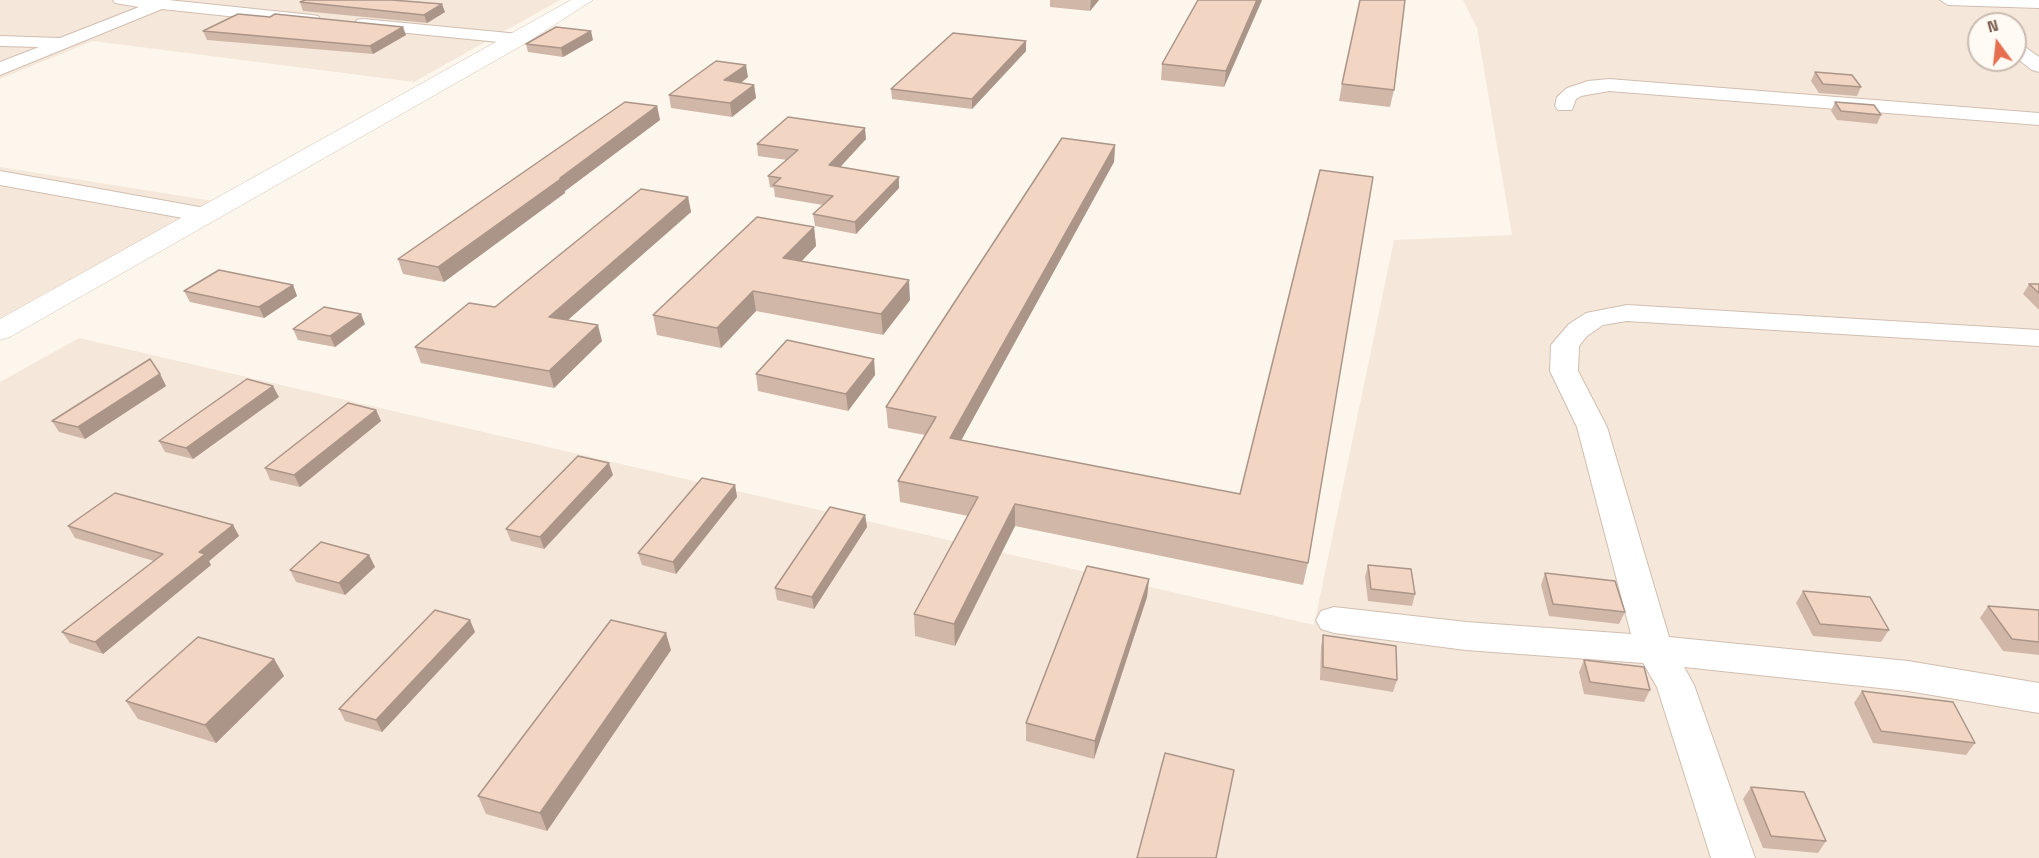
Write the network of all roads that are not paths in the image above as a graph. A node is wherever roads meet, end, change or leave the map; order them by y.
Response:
1 (121, 0) edge
2 (276, 0) edge
3 (584, 0) edge
4 (1951, 0) edge
5 (167, 2) edge
6 (2039, 3) edge
7 (1968, 12) edge
8 (246, 13) junction
9 (327, 21) edge
10 (351, 23) edge
11 (519, 39) junction
12 (0, 41) edge
13 (64, 43) junction
14 (0, 69) edge
15 (1565, 106) dead end
16 (2039, 119) edge
17 (0, 178) edge
18 (205, 215) junction
19 (0, 331) edge
20 (2039, 338) edge
21 (1334, 620) dead end
22 (1654, 650) junction
23 (2039, 698) edge
24 (1733, 858) edge

1 - 5 street
2 - 8 street
3 - 11 main road
4 - 6 street
4 - 7 street
5 - 8 street
5 - 13 street
8 - 9 street
10 - 11 street
11 - 18 main road
12 - 13 street
13 - 14 street
15 - 16 street
17 - 18 street
18 - 19 main road
20 - 22 street
21 - 22 street
22 - 23 street
22 - 24 street

